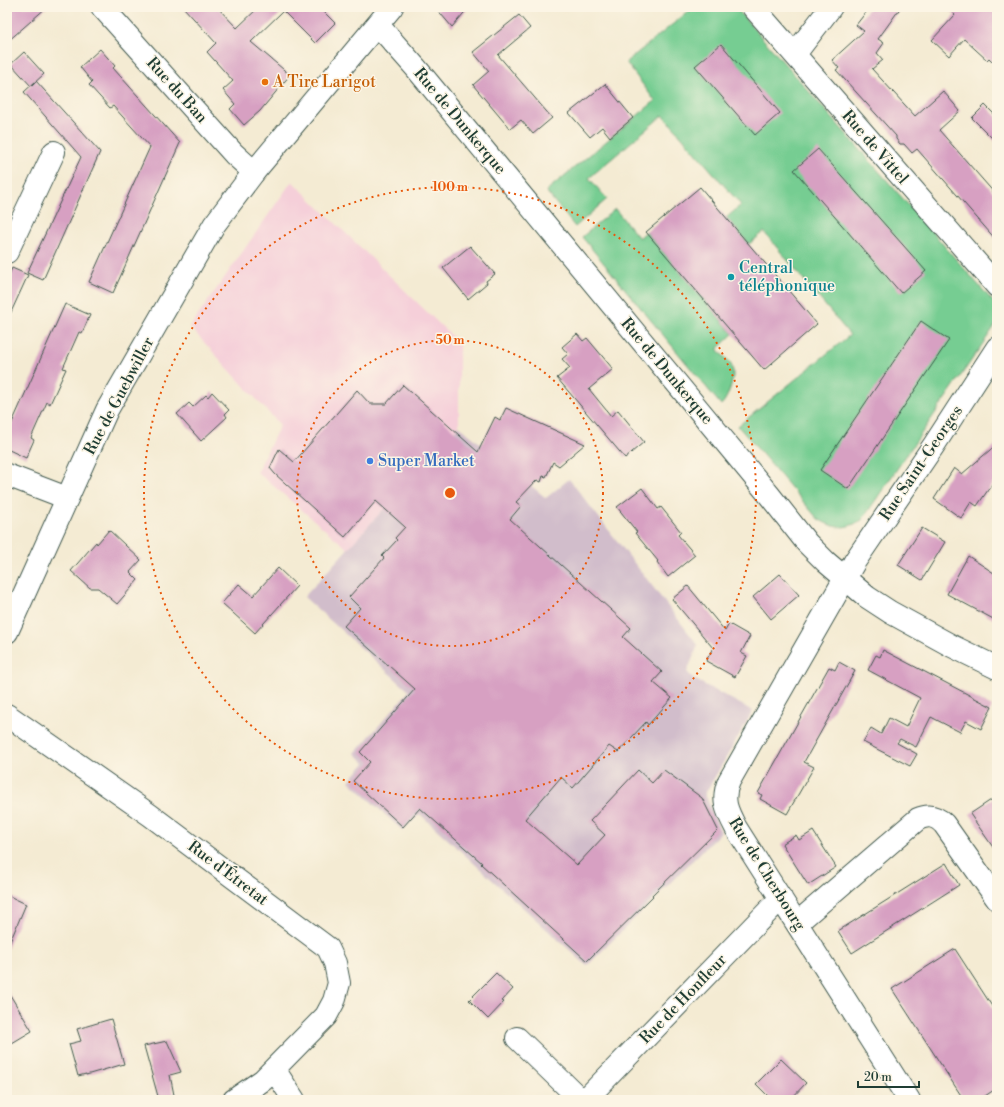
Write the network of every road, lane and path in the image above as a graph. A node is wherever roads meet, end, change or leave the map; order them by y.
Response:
1 (102, 7) edge
2 (392, 7) edge
3 (753, 7) edge
4 (831, 7) edge
5 (378, 25) junction
6 (795, 54) junction
7 (54, 152) dead end
8 (254, 172) junction
9 (7, 252) edge
10 (997, 286) edge
11 (997, 348) edge
12 (7, 476) edge
13 (67, 498) junction
14 (844, 579) junction
15 (7, 632) edge
16 (997, 668) edge
17 (7, 715) edge
18 (781, 898) junction
19 (997, 899) edge
20 (797, 923) junction
21 (517, 1038) dead end
22 (274, 1069) junction
23 (234, 1100) edge
24 (294, 1100) edge
25 (583, 1100) edge
26 (909, 1100) edge

1 - 8 street, Rue du Ban
2 - 5 street, Rue de Guebwiller
3 - 6 street, Rue de Vittel
4 - 6 street
5 - 8 street, Rue de Guebwiller
5 - 14 street, Rue de Dunkerque
6 - 10 street, Rue de Vittel
7 - 9 street
8 - 13 street, Rue de Guebwiller
11 - 14 street, Rue Saint-Georges
12 - 13 street
13 - 15 street, Rue de Guebwiller
14 - 16 street, Rue de Dunkerque
14 - 18 street, Rue de Cherbourg
17 - 22 street, Rue d'Étretat
18 - 20 street, Rue de Cherbourg
18 - 25 street, Rue de Honfleur
19 - 20 street
20 - 26 street, Rue de Cherbourg
21 - 25 street, Rue de Honfleur
22 - 23 street, Rue d'Étretat
22 - 24 street

